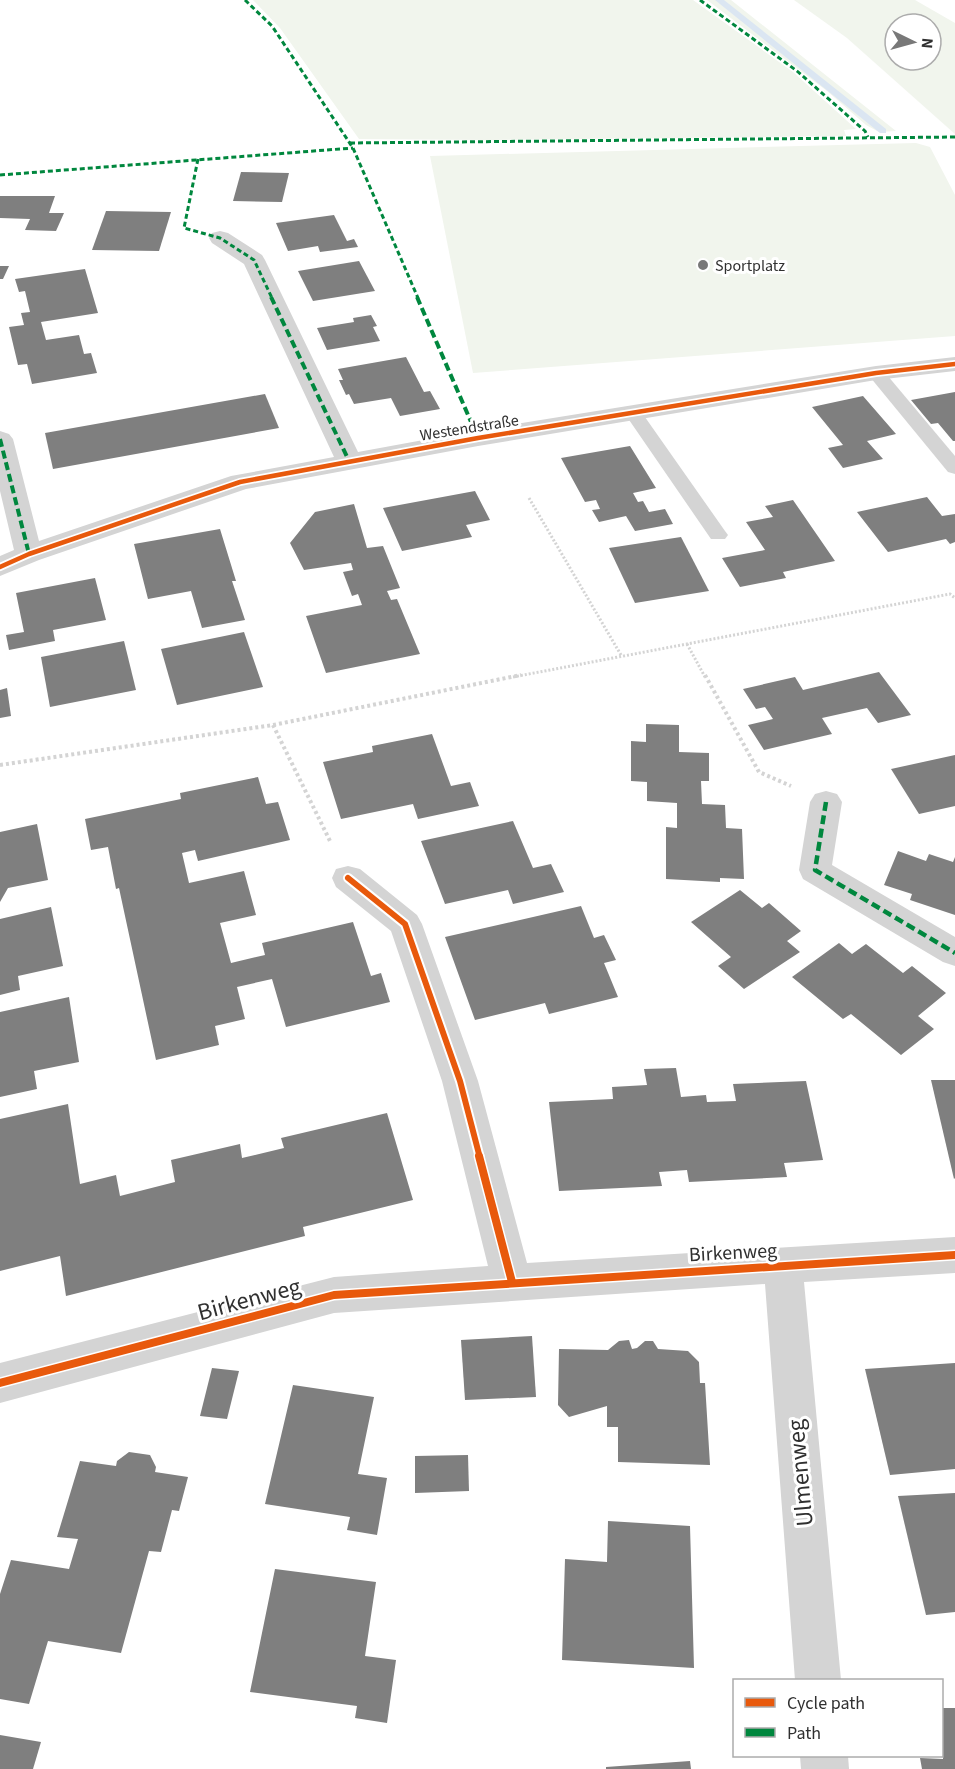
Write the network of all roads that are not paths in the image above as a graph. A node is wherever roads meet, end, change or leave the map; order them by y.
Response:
1 (220, 238) dead end
2 (955, 364) edge
3 (876, 373) junction
4 (634, 414) junction
5 (0, 440) edge
6 (348, 461) junction
7 (955, 468) edge
8 (718, 535) dead end
9 (29, 554) junction
10 (0, 567) edge
11 (826, 802) road end
12 (348, 878) road end
13 (955, 953) edge
14 (955, 1255) edge
15 (783, 1265) junction
16 (512, 1282) junction
17 (0, 1383) edge
18 (818, 1679) edge

1 - 6 street
2 - 3 street, Westendstraße
3 - 4 street, Westendstraße
3 - 7 lane
4 - 6 street, Westendstraße
4 - 8 lane
5 - 9 street
6 - 9 street, Westendstraße
9 - 10 street, Westendstraße
11 - 13 street
12 - 16 street
14 - 15 street, Birkenweg
15 - 16 street, Birkenweg
15 - 18 street, Ulmenweg
16 - 17 street, Birkenweg

